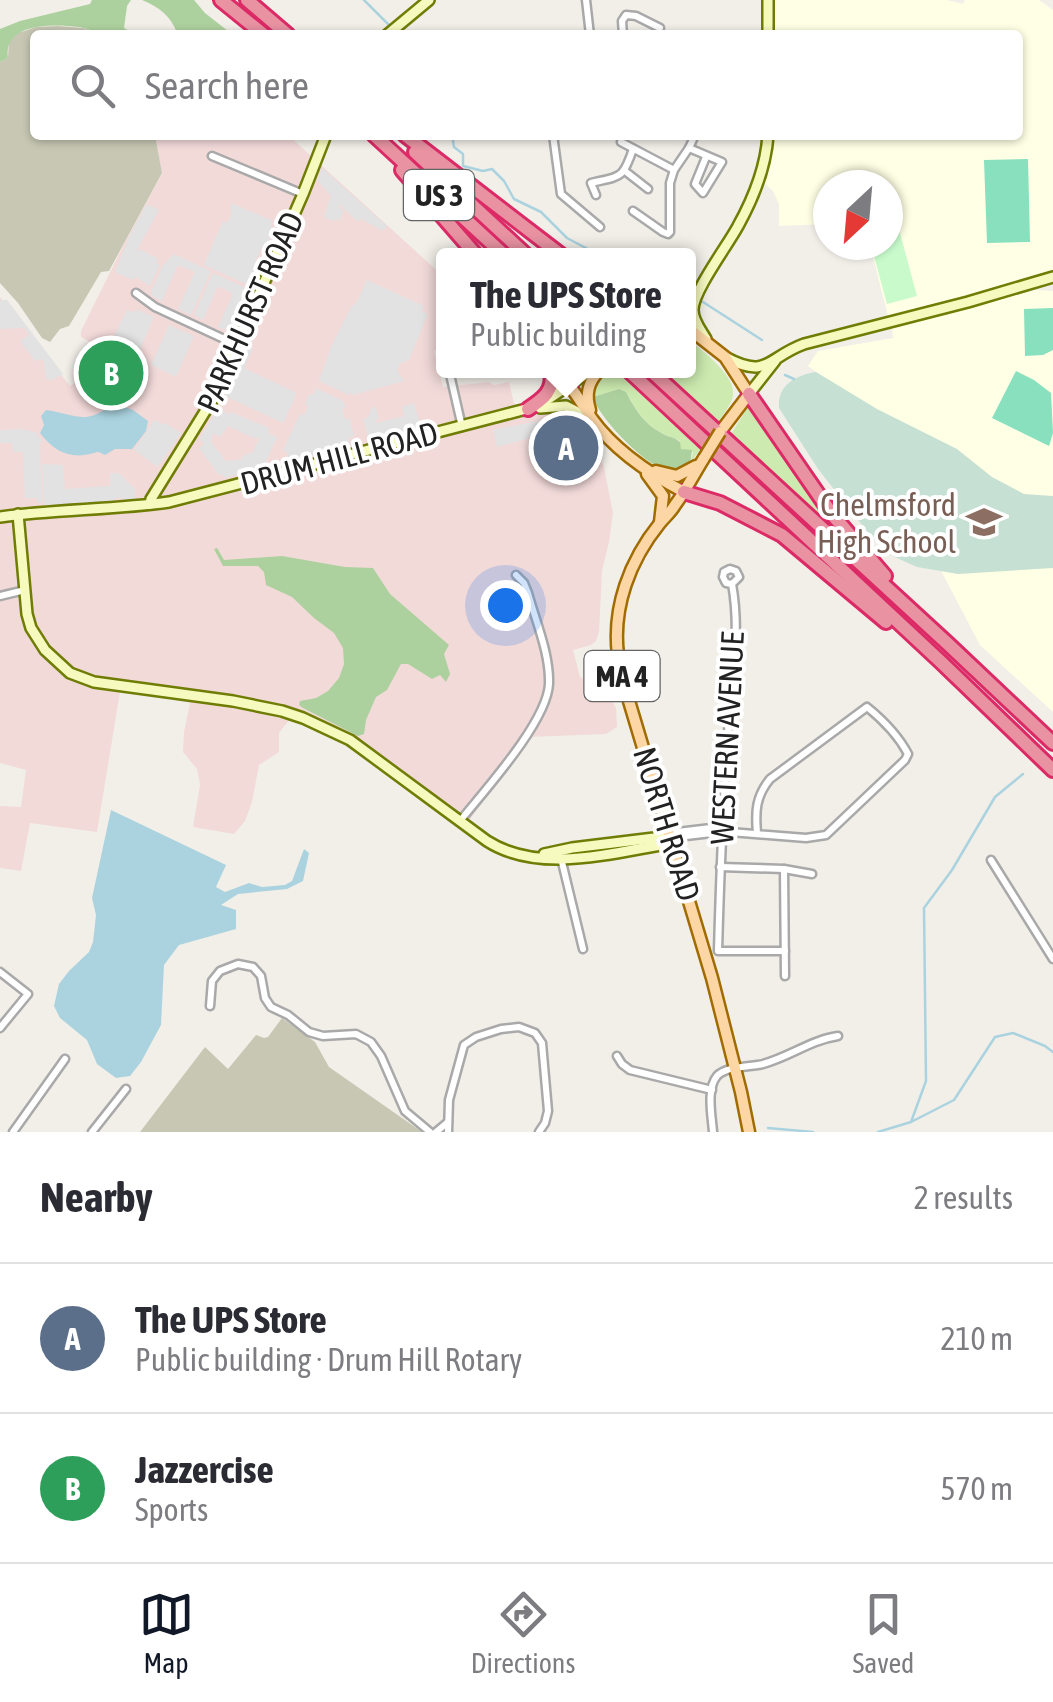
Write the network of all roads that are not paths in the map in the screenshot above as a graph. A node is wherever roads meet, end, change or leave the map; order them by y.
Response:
1 (221, 0) edge
2 (247, 0) edge
3 (430, 0) edge
4 (586, 0) edge
5 (768, 0) edge
6 (660, 28) dead end
7 (258, 30) edge
8 (282, 30) edge
9 (392, 30) edge
10 (589, 30) edge
11 (623, 30) edge
12 (768, 30) edge
13 (324, 140) edge
14 (376, 140) edge
15 (377, 140) edge
16 (402, 140) edge
17 (411, 140) edge
18 (555, 140) edge
19 (692, 140) edge
20 (767, 140) edge
21 (621, 142) dead end
22 (633, 148) junction
23 (688, 148) junction
24 (212, 156) dead end
25 (706, 157) junction
26 (674, 170) junction
27 (625, 171) junction
28 (648, 188) dead end
29 (304, 194) junction
30 (596, 195) dead end
31 (633, 211) dead end
32 (600, 227) dead end
33 (469, 248) edge
34 (495, 248) edge
35 (517, 248) edge
36 (551, 248) edge
37 (1048, 279) edge
38 (702, 285) junction
39 (1053, 285) edge
40 (696, 290) edge
41 (136, 293) dead end
42 (696, 302) edge
43 (696, 324) edge
44 (696, 334) edge
45 (707, 341) junction
46 (237, 346) junction
47 (724, 357) junction
48 (777, 358) junction
49 (450, 378) edge
50 (554, 378) edge
51 (562, 378) edge
52 (581, 378) edge
53 (594, 378) edge
54 (637, 378) edge
55 (659, 378) edge
56 (570, 386) junction
57 (749, 394) junction
58 (528, 409) junction
59 (593, 420) junction
60 (462, 427) junction
61 (702, 460) junction
62 (640, 465) junction
63 (161, 483) junction
64 (684, 492) junction
65 (168, 502) junction
66 (150, 504) junction
67 (18, 514) junction
68 (0, 517) edge
69 (660, 523) junction
70 (516, 575) dead end
71 (732, 584) dead end
72 (25, 590) junction
73 (0, 596) edge
74 (948, 644) junction
75 (940, 662) junction
76 (1053, 743) edge
77 (1053, 770) edge
78 (460, 821) junction
79 (722, 831) junction
80 (757, 833) junction
81 (671, 838) junction
82 (530, 857) junction
83 (560, 858) junction
84 (990, 860) dead end
85 (720, 867) junction
86 (784, 869) junction
87 (812, 874) dead end
88 (583, 949) dead end
89 (785, 951) junction
90 (1053, 959) edge
91 (0, 972) edge
92 (785, 976) dead end
93 (210, 1006) dead end
94 (0, 1028) edge
95 (838, 1036) dead end
96 (617, 1056) dead end
97 (66, 1059) dead end
98 (736, 1069) junction
99 (126, 1089) dead end
100 (712, 1090) junction
101 (448, 1122) junction
102 (13, 1132) edge
103 (92, 1132) edge
104 (433, 1132) edge
105 (448, 1132) edge
106 (539, 1132) edge
107 (713, 1132) edge
108 (749, 1132) edge

1 - 7 highway
2 - 8 highway
3 - 9 street
4 - 10 street
5 - 12 street
6 - 11 street
13 - 29 street, PARKHURST ROAD
14 - 33 highway
15 - 34 highway, US 3
16 - 35 highway, US 3
17 - 36 highway
18 - 32 street
19 - 23 street
20 - 38 street
21 - 22 street
22 - 26 street
22 - 27 street
23 - 25 street
23 - 26 street
24 - 29 street
25 - 25 street
26 - 31 street
27 - 28 street
27 - 30 street
29 - 46 street, PARKHURST ROAD
37 - 39 street
37 - 48 street
38 - 40 street
38 - 42 street
41 - 46 street
43 - 45 street
44 - 45 main road
45 - 47 main road
46 - 63 street, PARKHURST ROAD
47 - 48 street
47 - 57 main road
48 - 57 street
49 - 60 street
50 - 58 highway
51 - 56 highway
52 - 56 street, DRUM HILL ROAD
53 - 59 main road
54 - 75 highway
55 - 74 highway
56 - 58 street, DRUM HILL ROAD
56 - 59 main road
57 - 61 main road, MA 4, bridge
57 - 74 highway
58 - 59 street, DRUM HILL ROAD
58 - 60 street, DRUM HILL ROAD
59 - 62 main road
60 - 65 street, DRUM HILL ROAD
61 - 62 main road
61 - 64 main road, MA 4
62 - 64 main road
62 - 69 main road
63 - 65 street
63 - 66 street, PARKHURST ROAD
64 - 69 main road, NORTH ROAD / MA 4
64 - 75 highway
65 - 66 street, DRUM HILL ROAD
66 - 67 street, DRUM HILL ROAD
67 - 68 street, DRUM HILL ROAD
67 - 72 street
69 - 81 main road, NORTH ROAD / MA 4
70 - 78 street
71 - 79 street, WESTERN AVENUE
72 - 73 street
72 - 78 street
74 - 76 highway
75 - 77 highway
78 - 82 street
79 - 80 street
79 - 81 street
79 - 85 street, WESTERN AVENUE
80 - 80 street
81 - 82 street
81 - 83 street
81 - 98 main road, NORTH ROAD / MA 4
82 - 83 street
83 - 88 street
84 - 90 street
85 - 86 street
85 - 89 street, WESTERN AVENUE
86 - 87 street
86 - 89 street
89 - 92 street
91 - 94 street
93 - 104 street
95 - 98 street
96 - 100 street
97 - 102 street
98 - 100 street
98 - 108 main road, NORTH ROAD / MA 4
99 - 103 street
100 - 107 street
101 - 104 street
101 - 105 street
101 - 106 street

